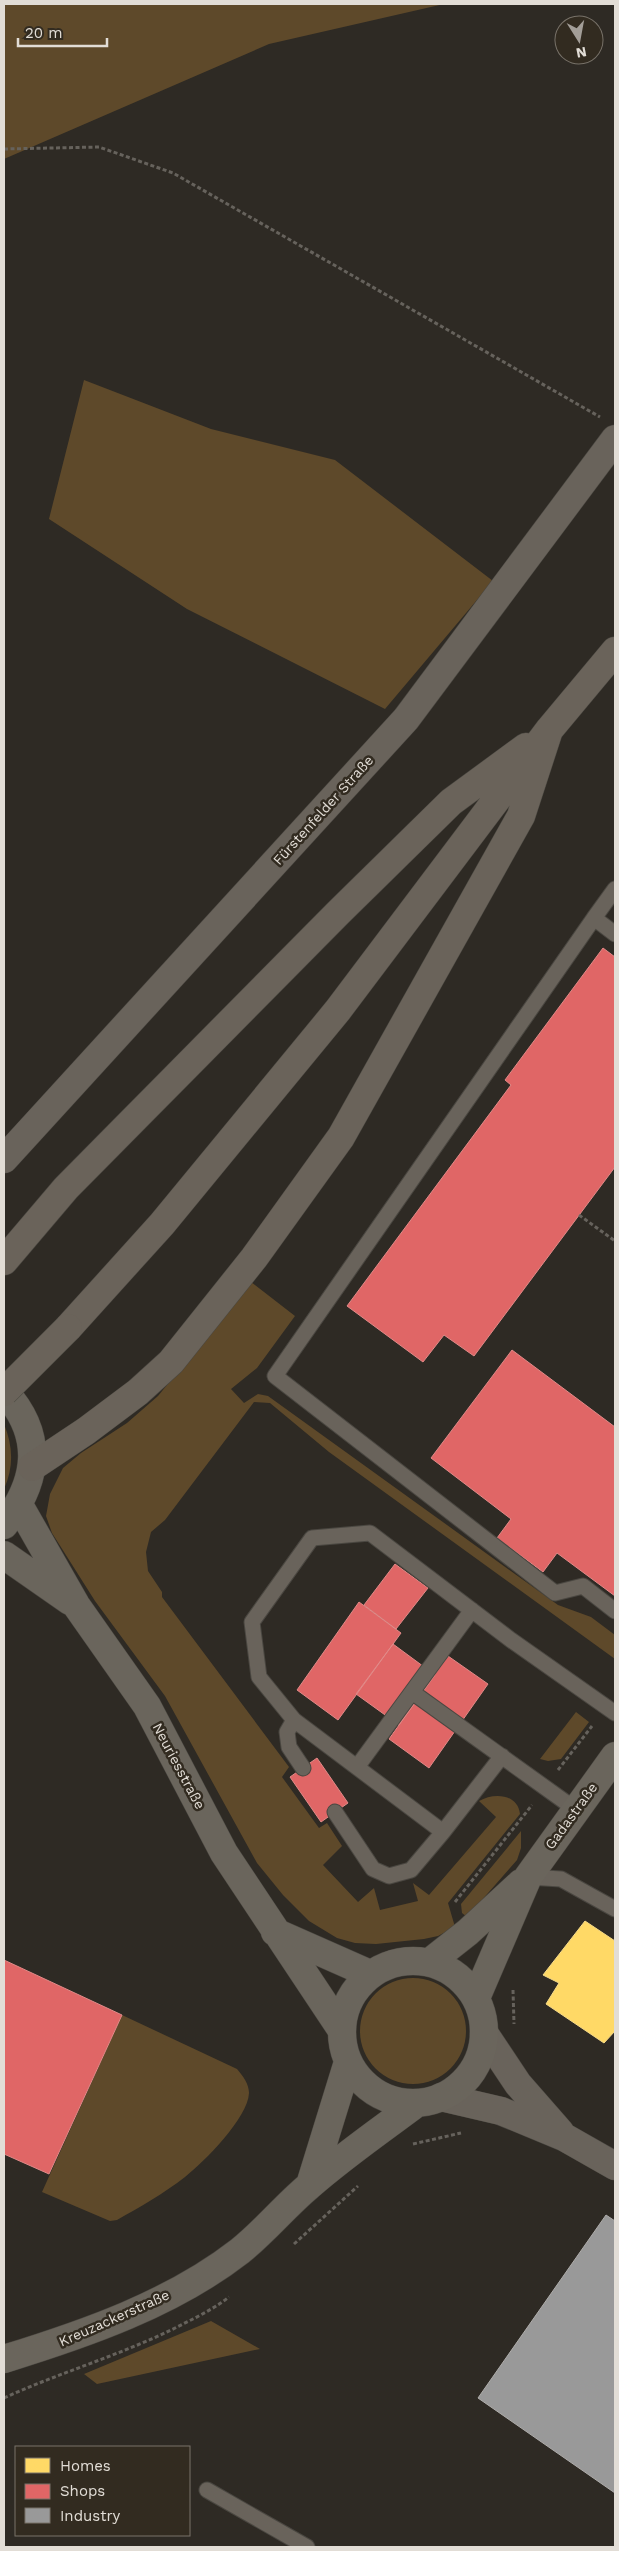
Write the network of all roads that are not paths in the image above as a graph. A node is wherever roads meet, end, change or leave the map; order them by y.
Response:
1 (611, 430) edge
2 (615, 651) edge
3 (549, 730) junction
4 (615, 889) edge
5 (594, 918) junction
6 (615, 934) edge
7 (4, 1159) edge
8 (4, 1261) edge
9 (4, 1391) edge
10 (32, 1467) junction
11 (12, 1515) edge
12 (4, 1554) edge
13 (76, 1605) junction
14 (472, 1610) junction
15 (615, 1611) edge
16 (412, 1692) junction
17 (615, 1713) edge
18 (294, 1720) junction
19 (502, 1756) junction
20 (614, 1760) edge
21 (357, 1767) junction
22 (304, 1768) dead end
23 (575, 1809) junction
24 (335, 1812) dead end
25 (443, 1832) junction
26 (528, 1876) junction
27 (615, 1909) edge
28 (275, 1931) junction
29 (430, 1962) junction
30 (370, 1974) junction
31 (476, 1998) junction
32 (341, 2029) junction
33 (484, 2033) junction
34 (348, 2062) junction
35 (429, 2100) junction
36 (564, 2137) junction
37 (615, 2166) edge
38 (310, 2185) junction
39 (4, 2359) edge
40 (207, 2490) dead end
41 (307, 2547) edge

1 - 7 street, Fürstenfelder Straße
2 - 3 main road
3 - 8 main road
3 - 9 main road, bridge
3 - 10 main road
4 - 5 lane
5 - 6 lane
5 - 15 lane
9 - 10 street
10 - 11 street
11 - 13 street, Neuriesstraße
12 - 13 street, Neuriesstraße
13 - 28 street, Neuriesstraße
14 - 16 lane
14 - 17 lane
14 - 18 lane
16 - 19 lane
16 - 21 lane
18 - 21 lane
18 - 22 lane
19 - 23 lane
19 - 25 lane
20 - 23 street, Gadastraße
21 - 25 lane
23 - 26 street, Gadastraße
24 - 25 lane
26 - 27 lane
26 - 29 street, Gadastraße
26 - 31 street, Gadastraße
28 - 30 street
28 - 32 street, Neuriesstraße
29 - 30 street
29 - 31 street
30 - 32 street
31 - 33 street
32 - 34 street
33 - 35 street
33 - 36 street
34 - 35 street
34 - 38 street, Kreuzackerstraße
35 - 36 street
35 - 38 street, Kreuzackerstraße
36 - 37 street
38 - 39 street, Kreuzackerstraße
40 - 41 lane

